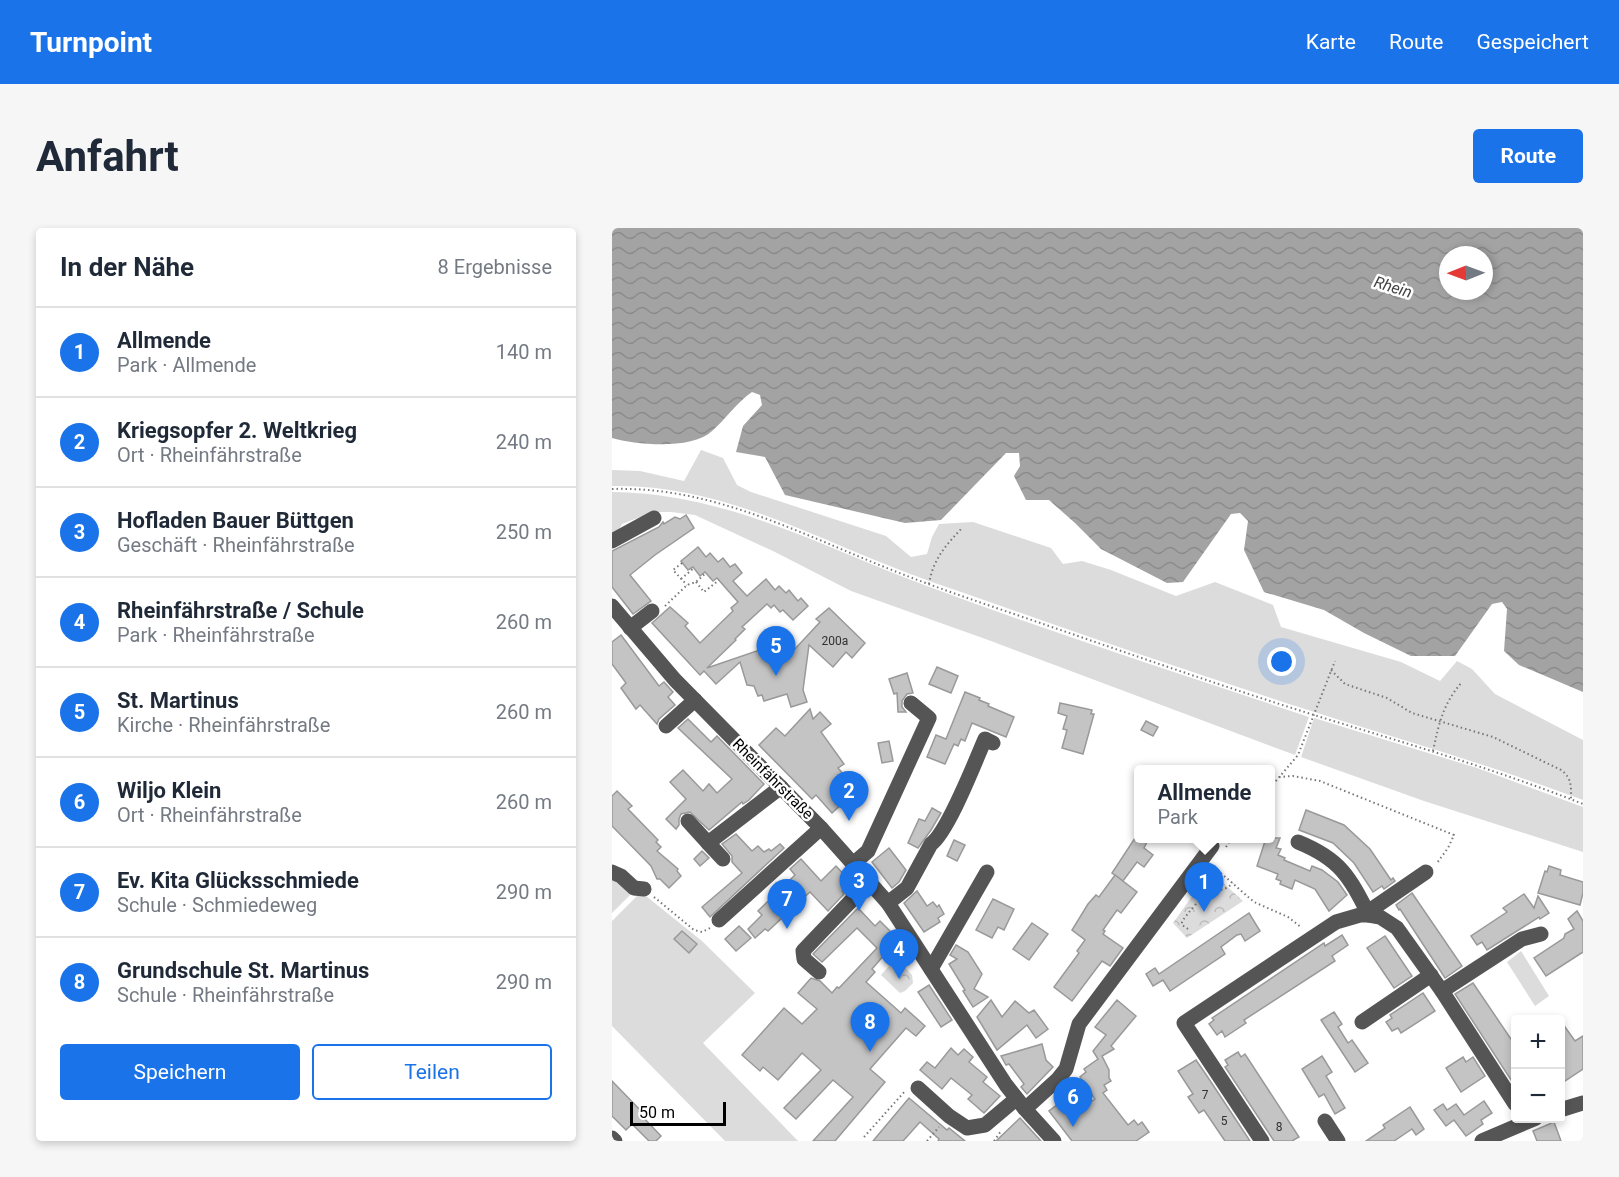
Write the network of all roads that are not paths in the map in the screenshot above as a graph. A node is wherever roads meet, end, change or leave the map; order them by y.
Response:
1 (654, 518) dead end
2 (612, 541) edge
3 (613, 609) edge
4 (657, 611) road end
5 (630, 628) junction
6 (695, 700) junction
7 (911, 703) dead end
8 (666, 726) dead end
9 (993, 743) dead end
10 (781, 787) junction
11 (688, 820) dead end
12 (821, 828) junction
13 (1298, 842) dead end
14 (708, 843) junction
15 (1212, 846) dead end
16 (723, 859) dead end
17 (854, 863) junction
18 (612, 872) edge
19 (987, 872) dead end
20 (1426, 872) road end
21 (870, 881) junction
22 (639, 889) road end
23 (888, 903) junction
24 (1369, 915) junction
25 (719, 920) road end
26 (1541, 934) dead end
27 (931, 969) junction
28 (819, 972) dead end
29 (1431, 975) junction
30 (1442, 990) junction
31 (1362, 1022) dead end
32 (918, 1088) road end
33 (1511, 1098) edge
34 (1583, 1103) edge
35 (1021, 1104) junction
36 (1565, 1108) edge
37 (1325, 1121) dead end
38 (1522, 1123) edge
39 (1054, 1141) edge
40 (1262, 1141) edge
41 (1338, 1141) edge
42 (1482, 1141) edge

1 - 2 street
3 - 5 street, Rheinfährstraße
4 - 5 street
5 - 6 street, Rheinfährstraße
6 - 8 street
6 - 10 street, Rheinfährstraße
7 - 17 street
9 - 23 street
10 - 12 street, Rheinfährstraße
10 - 14 street
11 - 14 street
12 - 17 street, Rheinfährstraße
12 - 25 street
13 - 24 street
14 - 16 street
15 - 35 street
17 - 21 street, Rheinfährstraße
18 - 22 street
19 - 27 street
20 - 24 street
21 - 23 street, Rheinfährstraße
21 - 28 street
23 - 27 street, Rheinfährstraße
24 - 29 street
24 - 40 street
26 - 30 street
27 - 35 street, Rheinfährstraße
29 - 30 street
29 - 31 street
30 - 33 street
32 - 35 street
34 - 36 street
35 - 39 street, Rheinfährstraße
37 - 41 street
38 - 42 street

